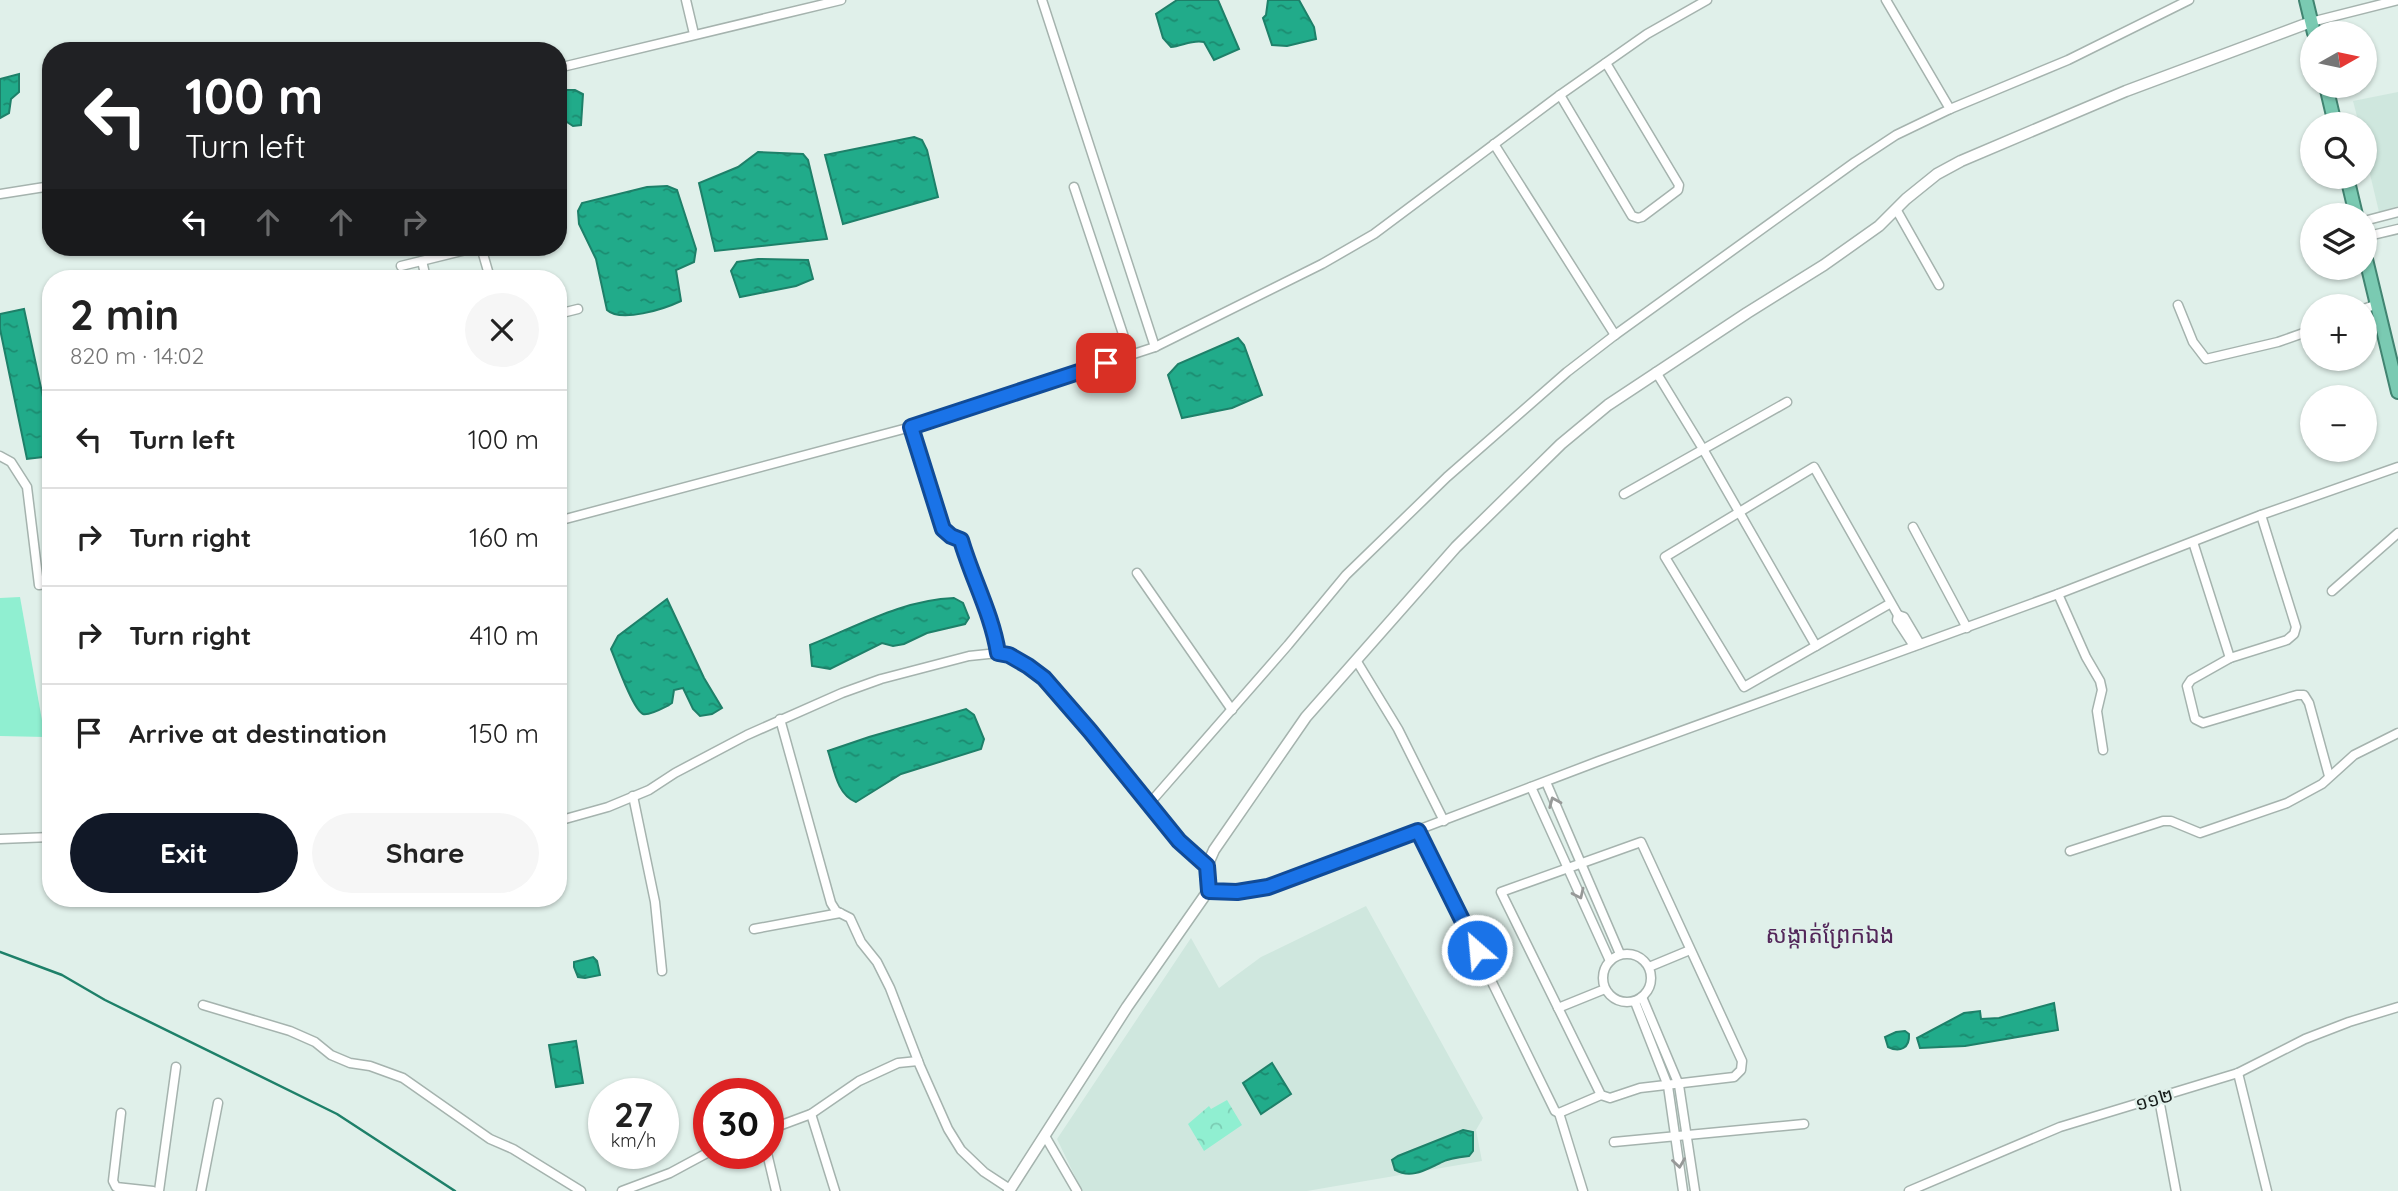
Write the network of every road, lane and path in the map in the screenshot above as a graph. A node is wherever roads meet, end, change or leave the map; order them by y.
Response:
1 (686, 0) edge
2 (841, 0) edge
3 (1042, 0) edge
4 (1707, 0) edge
5 (1886, 0) edge
6 (2189, 0) edge
7 (2306, 0) edge
8 (2398, 0) edge
9 (2310, 21) edge
10 (2334, 21) edge
11 (2300, 32) edge
12 (694, 34) junction
13 (1606, 63) junction
14 (567, 66) edge
15 (1560, 95) junction
16 (1950, 109) junction
17 (1494, 144) junction
18 (42, 187) edge
19 (1074, 187) dead end
20 (0, 194) edge
21 (1896, 209) junction
22 (2398, 212) edge
23 (2377, 218) edge
24 (2398, 229) edge
25 (2377, 234) edge
26 (443, 256) edge
27 (422, 261) junction
28 (401, 266) dead end
29 (424, 270) edge
30 (1939, 285) dead end
31 (2178, 305) dead end
32 (578, 309) dead end
33 (567, 312) edge
34 (2377, 326) edge
35 (2300, 334) edge
36 (1615, 335) junction
37 (1154, 347) junction
38 (1130, 355) junction
39 (1656, 372) junction
40 (2398, 392) edge
41 (1787, 402) dead end
42 (911, 427) junction
43 (1703, 449) junction
44 (0, 456) edge
45 (2398, 467) edge
46 (1624, 494) dead end
47 (1739, 512) junction
48 (2261, 515) junction
49 (567, 519) edge
50 (1913, 527) dead end
51 (2398, 533) edge
52 (2193, 542) junction
53 (1137, 573) dead end
54 (42, 584) edge
55 (2332, 591) dead end
56 (2058, 594) junction
57 (1891, 603) junction
58 (1967, 628) junction
59 (1917, 645) junction
60 (1816, 646) junction
61 (998, 653) junction
62 (2230, 658) junction
63 (1356, 660) junction
64 (1233, 710) junction
65 (780, 719) junction
66 (2398, 733) edge
67 (2103, 750) dead end
68 (2329, 776) junction
69 (1546, 782) junction
70 (1531, 787) junction
71 (633, 796) junction
72 (1149, 804) junction
73 (567, 818) edge
74 (1444, 821) junction
75 (1418, 831) junction
76 (42, 837) edge
77 (0, 839) edge
78 (2070, 851) dead end
79 (1581, 863) junction
80 (1207, 866) junction
81 (1567, 867) junction
82 (1209, 891) junction
83 (840, 913) junction
84 (754, 929) dead end
85 (1690, 950) junction
86 (1620, 954) junction
87 (1610, 961) junction
88 (1649, 967) junction
89 (662, 971) dead end
90 (1605, 989) junction
91 (1639, 1000) junction
92 (203, 1005) dead end
93 (2398, 1007) edge
94 (1558, 1009) junction
95 (918, 1061) junction
96 (176, 1068) dead end
97 (2238, 1073) junction
98 (1679, 1085) junction
99 (1668, 1086) junction
100 (1601, 1095) junction
101 (2159, 1099) junction
102 (218, 1103) dead end
103 (121, 1113) dead end
104 (1559, 1113) junction
105 (811, 1114) junction
106 (784, 1124) edge
107 (1804, 1124) dead end
108 (1687, 1135) junction
109 (1045, 1136) junction
110 (1676, 1136) junction
111 (1614, 1142) dead end
112 (693, 1161) edge
113 (771, 1169) edge
114 (1010, 1190) edge
115 (156, 1191) edge
116 (201, 1191) edge
117 (581, 1191) edge
118 (622, 1191) edge
119 (776, 1191) edge
120 (835, 1191) edge
121 (1077, 1191) edge
122 (1583, 1191) edge
123 (1683, 1191) edge
124 (1695, 1191) edge
125 (1909, 1191) edge
126 (2176, 1191) edge
127 (2267, 1191) edge

1 - 12 street
2 - 12 street
3 - 37 street
4 - 13 street
5 - 16 street
6 - 16 street
7 - 9 highway
8 - 10 street
11 - 21 street
12 - 14 street
13 - 15 street
13 - 15 street
15 - 17 street
16 - 36 street
17 - 36 street
17 - 37 street
18 - 20 street
19 - 38 street
21 - 30 street
21 - 39 street
22 - 23 street
24 - 25 street
26 - 27 street
27 - 28 street
27 - 29 street
31 - 35 street
32 - 33 street
34 - 40 highway
36 - 64 street
37 - 38 street
38 - 42 street
39 - 43 street
39 - 63 street
41 - 43 street
42 - 49 street
42 - 61 street
43 - 46 street
43 - 47 street
44 - 54 street
45 - 48 street
47 - 57 street
47 - 60 street
47 - 60 street
48 - 52 street
48 - 62 street
50 - 58 street
51 - 55 street
52 - 56 street
52 - 62 street
53 - 64 street
56 - 58 street
56 - 67 street
57 - 59 street
57 - 60 street
58 - 59 street
59 - 69 street
61 - 65 street
61 - 72 street
62 - 68 street
63 - 74 street
63 - 80 street
64 - 72 street
65 - 71 street
65 - 83 street
66 - 68 street
68 - 78 street
69 - 70 street
79 -> 69 street
70 - 74 street
70 - 81 street
71 - 73 street
71 - 89 street
72 - 80 street
74 - 75 street
75 - 82 street
75 - 104 street
76 - 77 street
79 - 81 street
79 - 85 street
79 - 86 street
80 - 82 street
81 -> 87 street
81 - 94 street
82 - 109 street
83 - 84 street
83 - 95 street
85 - 88 street
85 - 98 street
86 - 87 street
86 - 88 street
87 - 90 street
88 - 91 street
90 - 91 street
90 - 94 street
91 - 98 street
91 - 99 street
92 - 117 street
93 - 97 street, ១១២
94 - 100 street
95 - 105 street
95 - 114 street
96 - 115 street
97 - 101 street, ១១២
97 - 127 street
98 - 99 street
98 - 108 street
99 - 100 street
99 - 110 street
100 - 104 street
101 - 125 street, ១១២
101 - 126 street
102 - 116 street
103 - 115 street
104 - 122 street
105 - 106 street
105 - 120 street
107 - 108 street
108 - 110 street
108 - 124 street
109 - 114 street
109 - 121 street
110 - 111 street
110 -> 123 street
112 - 118 street
113 - 119 street

